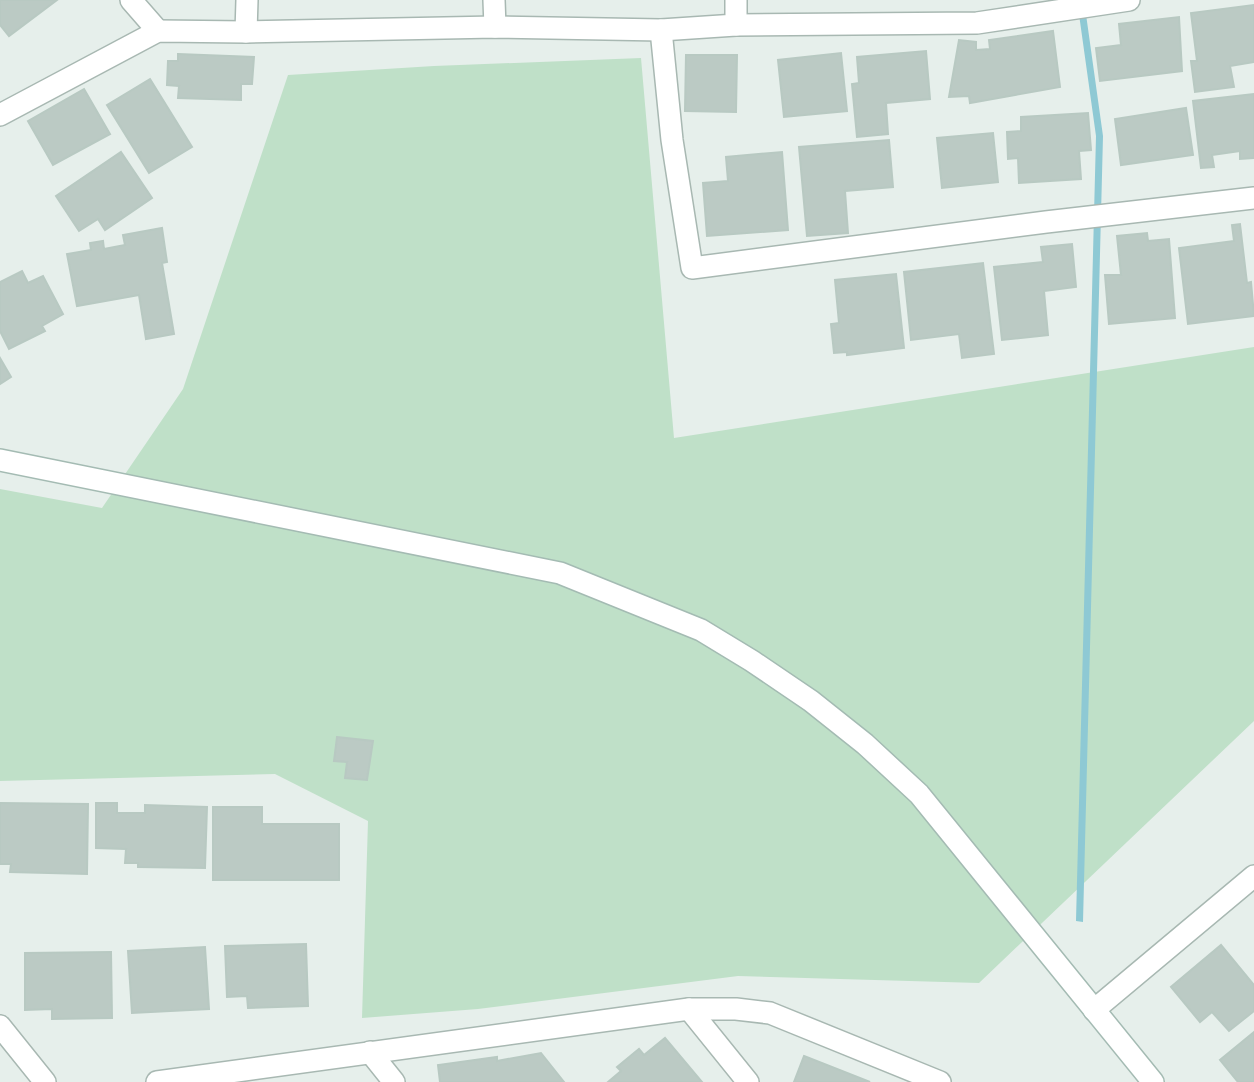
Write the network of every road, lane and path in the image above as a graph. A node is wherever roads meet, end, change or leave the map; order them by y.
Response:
1 (131, 0) edge
2 (247, 0) edge
3 (494, 0) edge
4 (736, 0) edge
5 (1129, 0) edge
6 (736, 25) junction
7 (495, 27) junction
8 (661, 30) junction
9 (158, 31) junction
10 (246, 32) junction
11 (0, 115) edge
12 (1254, 198) edge
13 (0, 460) edge
14 (1254, 876) edge
15 (689, 1009) junction
16 (1094, 1010) junction
17 (0, 1026) edge
18 (370, 1052) junction
19 (45, 1082) edge
20 (157, 1082) edge
21 (394, 1082) edge
22 (748, 1082) edge
23 (940, 1082) edge
24 (1153, 1082) edge

1 - 9 street
2 - 10 street
3 - 7 street
4 - 6 street
5 - 6 street
6 - 8 street
7 - 8 street
7 - 10 street
8 - 12 street
9 - 10 street
9 - 11 street
13 - 16 street
14 - 16 street
15 - 18 street
15 - 22 street
15 - 23 street
16 - 24 street
17 - 19 street
18 - 20 street
18 - 21 street

